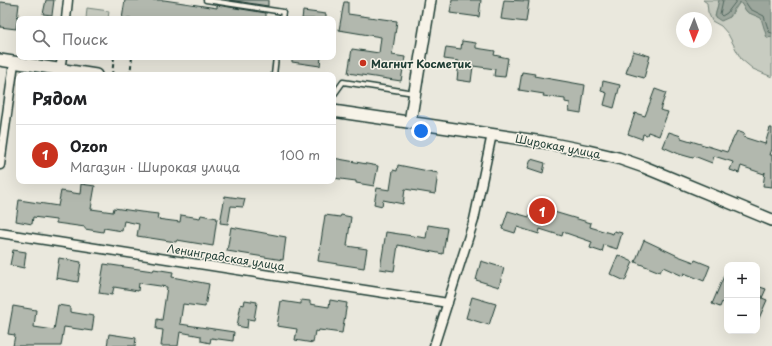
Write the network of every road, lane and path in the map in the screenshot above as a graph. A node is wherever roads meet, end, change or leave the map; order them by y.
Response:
1 (68, 0) edge
2 (206, 0) edge
3 (430, 0) edge
4 (66, 16) edge
5 (282, 16) edge
6 (0, 60) edge
7 (62, 60) edge
8 (114, 60) edge
9 (132, 60) edge
10 (276, 60) edge
11 (14, 63) junction
12 (60, 70) junction
13 (74, 72) edge
14 (112, 72) edge
15 (130, 72) edge
16 (274, 72) edge
17 (336, 92) edge
18 (414, 93) junction
19 (336, 111) edge
20 (410, 122) junction
21 (492, 134) junction
22 (0, 165) edge
23 (772, 220) edge
24 (0, 234) edge
25 (448, 303) junction
26 (434, 346) edge

1 - 4 street
2 - 5 lane
3 - 18 street
6 - 11 street
7 - 12 street
8 - 14 path
9 - 15 path
10 - 16 lane
11 - 12 street
11 - 22 street
12 - 13 street
17 - 18 lane
18 - 20 street
19 - 20 street, Широкая улица
20 - 21 street, Широкая улица
21 - 23 street, Широкая улица
21 - 25 street
24 - 25 street, Ленинградская улица
25 - 26 street

